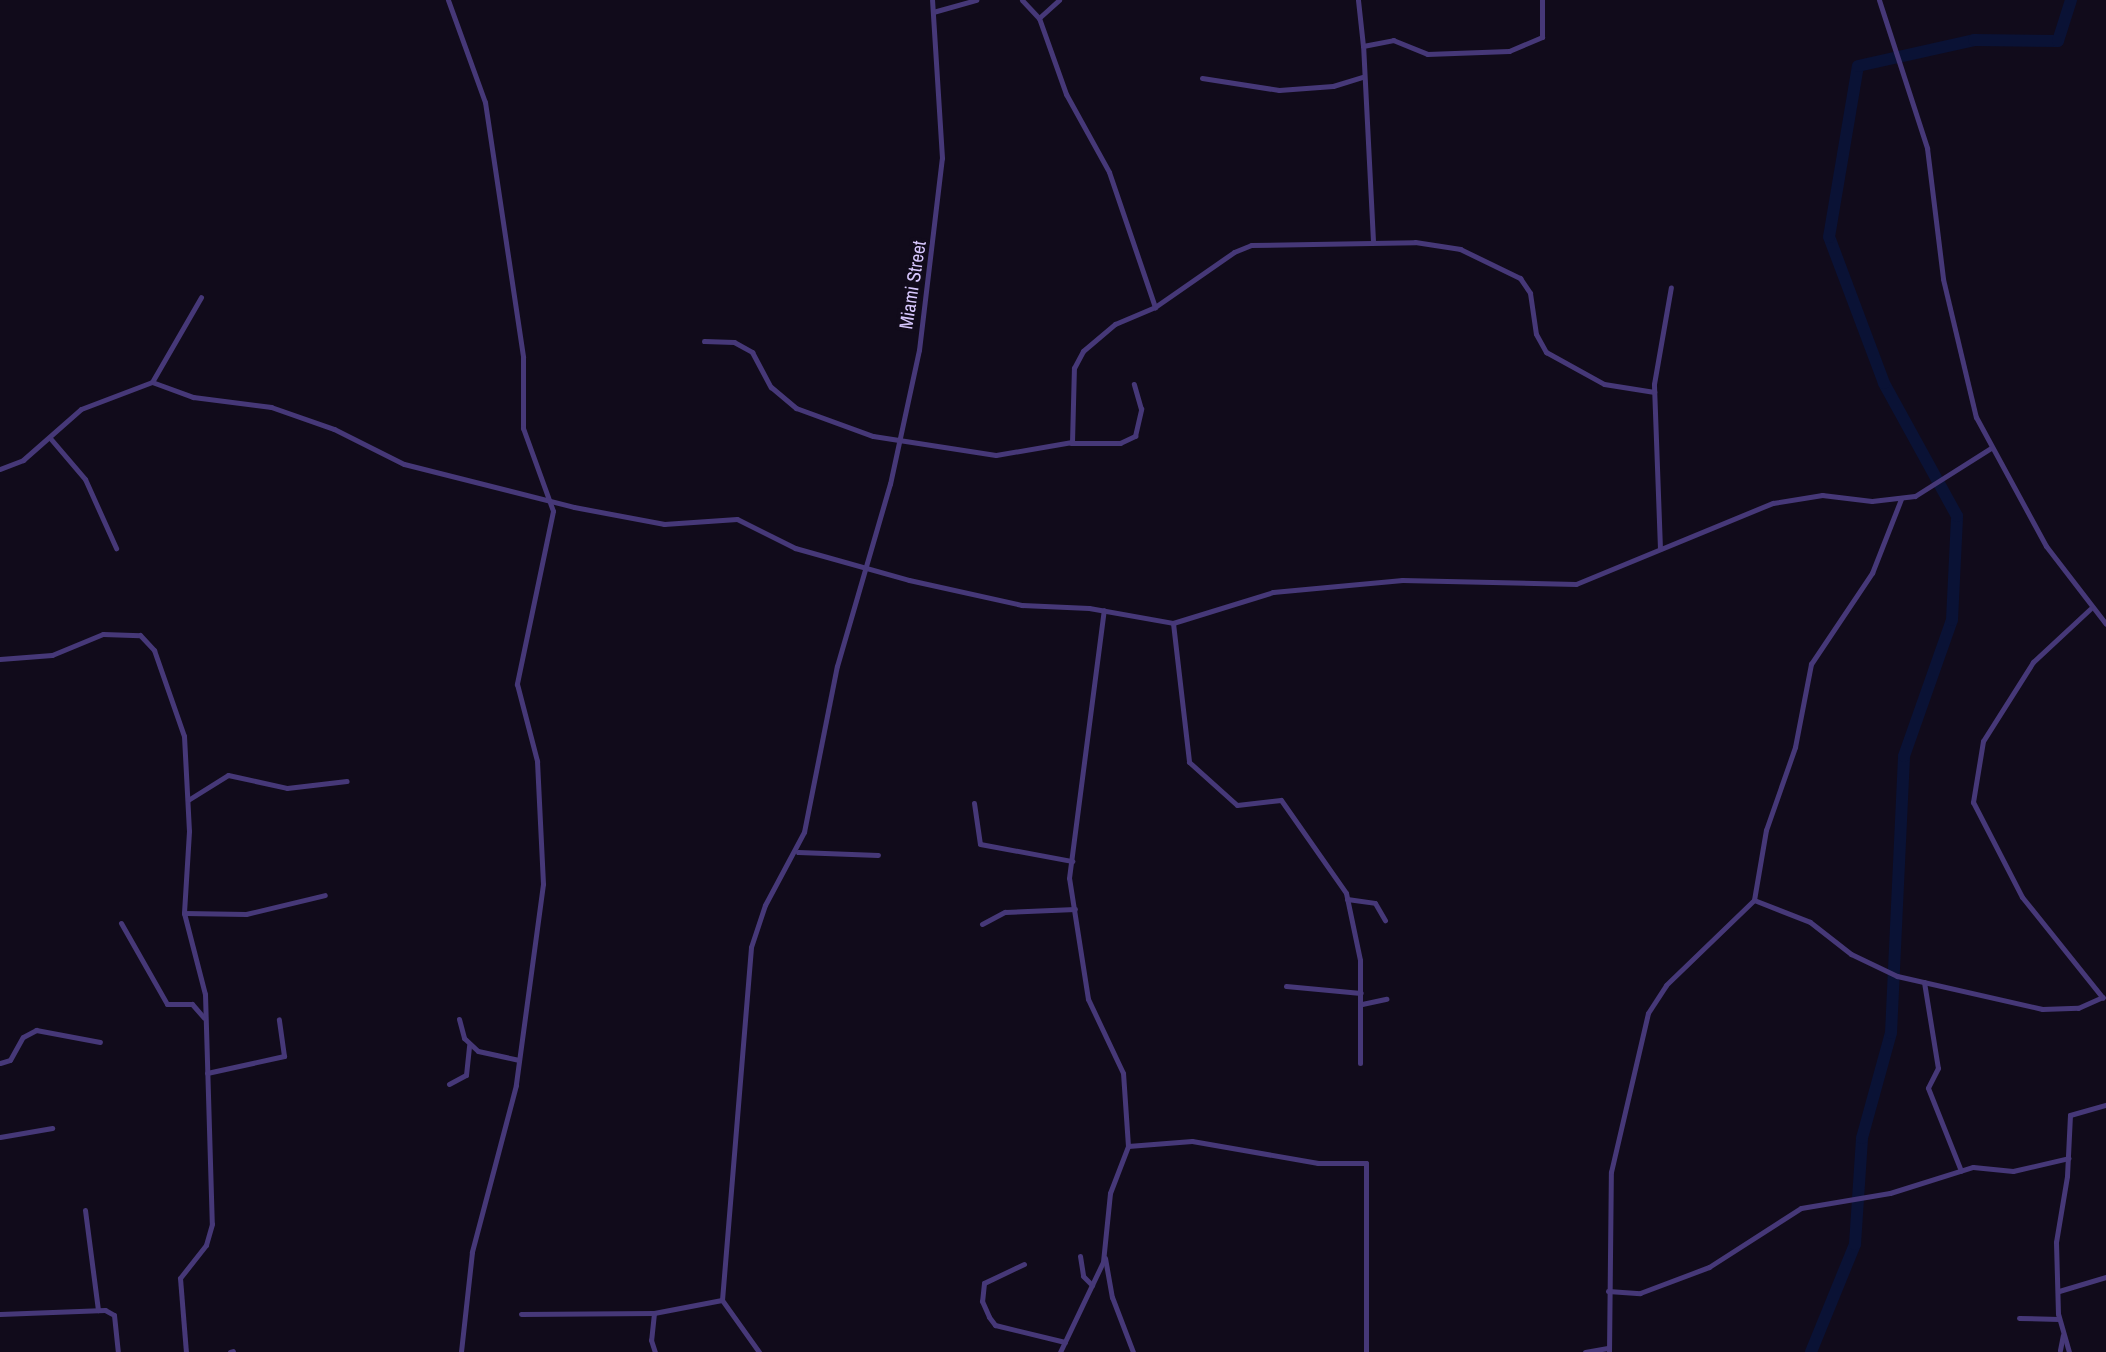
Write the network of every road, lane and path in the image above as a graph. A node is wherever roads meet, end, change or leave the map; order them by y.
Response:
1 (448, 0) edge
2 (932, 0) edge
3 (976, 0) edge
4 (1021, 0) edge
5 (1059, 0) edge
6 (1358, 0) edge
7 (1542, 0) edge
8 (1881, 1) edge
9 (933, 12) junction
10 (1039, 18) junction
11 (1363, 46) junction
12 (1363, 77) junction
13 (1202, 78) dead end
14 (1373, 241) junction
15 (1671, 287) dead end
16 (201, 297) dead end
17 (1155, 307) junction
18 (704, 341) dead end
19 (152, 382) junction
20 (1135, 384) dead end
21 (1654, 392) junction
22 (50, 438) junction
23 (900, 440) junction
24 (1071, 443) junction
25 (1991, 448) junction
26 (0, 469) edge
27 (1901, 499) junction
28 (551, 500) junction
29 (116, 548) dead end
30 (1660, 550) junction
31 (865, 569) junction
32 (2090, 609) junction
33 (1104, 610) junction
34 (1173, 623) junction
35 (2106, 624) edge
36 (0, 659) edge
37 (347, 780) dead end
38 (188, 800) junction
39 (974, 803) dead end
40 (798, 852) junction
41 (878, 855) dead end
42 (1072, 861) junction
43 (325, 895) dead end
44 (1348, 900) junction
45 (1754, 900) junction
46 (1075, 909) junction
47 (184, 913) junction
48 (1385, 920) dead end
49 (121, 923) dead end
50 (982, 924) dead end
51 (1924, 982) junction
52 (1286, 986) dead end
53 (1361, 993) junction
54 (2104, 997) edge
55 (1386, 999) dead end
56 (1362, 1004) junction
57 (204, 1018) junction
58 (279, 1019) dead end
59 (458, 1019) dead end
60 (100, 1042) dead end
61 (469, 1045) junction
62 (519, 1060) junction
63 (0, 1063) edge
64 (1360, 1063) dead end
65 (207, 1073) junction
66 (449, 1084) dead end
67 (2106, 1105) edge
68 (52, 1128) dead end
69 (0, 1137) edge
70 (1128, 1146) junction
71 (2069, 1158) junction
72 (1961, 1171) junction
73 (85, 1210) dead end
74 (1105, 1254) junction
75 (1080, 1255) dead end
76 (1024, 1264) dead end
77 (2106, 1277) edge
78 (1092, 1285) junction
79 (1608, 1291) junction
80 (2059, 1291) junction
81 (722, 1300) junction
82 (98, 1310) junction
83 (654, 1313) junction
84 (0, 1314) edge
85 (521, 1314) dead end
86 (2019, 1318) dead end
87 (2059, 1319) junction
88 (2063, 1335) junction
89 (1065, 1342) junction
90 (1609, 1350) edge
91 (2060, 1350) edge
92 (118, 1351) edge
93 (186, 1352) edge
94 (461, 1352) edge
95 (655, 1352) edge
96 (759, 1352) edge
97 (1060, 1352) edge
98 (1133, 1352) edge
99 (1366, 1352) edge
100 (1586, 1352) edge
101 (2068, 1352) edge

1 - 28 street
2 - 9 street, Miami Street
3 - 9 street
4 - 10 street
5 - 10 street
6 - 11 street
7 - 11 street
8 - 25 street
9 - 23 street, Miami Street
10 - 17 street
11 - 12 street
12 - 13 street
12 - 14 street
14 - 17 street
14 - 21 street
15 - 21 street
16 - 19 street
17 - 24 street
18 - 23 street
19 - 22 street
19 - 28 street
20 - 24 street
21 - 30 street
22 - 26 street
22 - 29 street
23 - 24 street
23 - 31 street, Miami Street
25 - 27 street
25 - 32 street
27 - 30 street
27 - 45 street
28 - 31 street
28 - 62 street
30 - 34 street
31 - 33 street
31 - 40 street, Miami Street
32 - 35 street
32 - 54 street
33 - 34 street
33 - 42 street
34 - 44 street
36 - 38 street
37 - 38 street
38 - 47 street
39 - 42 street
40 - 41 street
40 - 81 street
42 - 46 street
43 - 47 street
44 - 48 street
44 - 53 street
45 - 51 street
45 - 79 street
46 - 50 street
46 - 70 street
47 - 57 street
49 - 57 street
51 - 54 street
51 - 72 street
52 - 53 street
53 - 56 street
55 - 56 street
56 - 64 street
57 - 65 street
58 - 65 street
59 - 61 street
60 - 63 street
61 - 62 street
61 - 66 street
62 - 94 street
65 - 93 street
67 - 71 street
68 - 69 street
70 - 74 street
70 - 99 street
71 - 72 street
71 - 80 street
72 - 79 street
73 - 82 street
74 - 78 street
74 - 98 street
75 - 78 street
76 - 89 street
77 - 80 street
78 - 89 street
79 - 90 street
80 - 87 street
81 - 83 street
81 - 96 street
82 - 84 street
82 - 92 street
83 - 85 street
83 - 95 street
86 - 87 street
87 - 88 street
88 - 91 street
88 - 101 street
89 - 97 street
90 - 100 street

